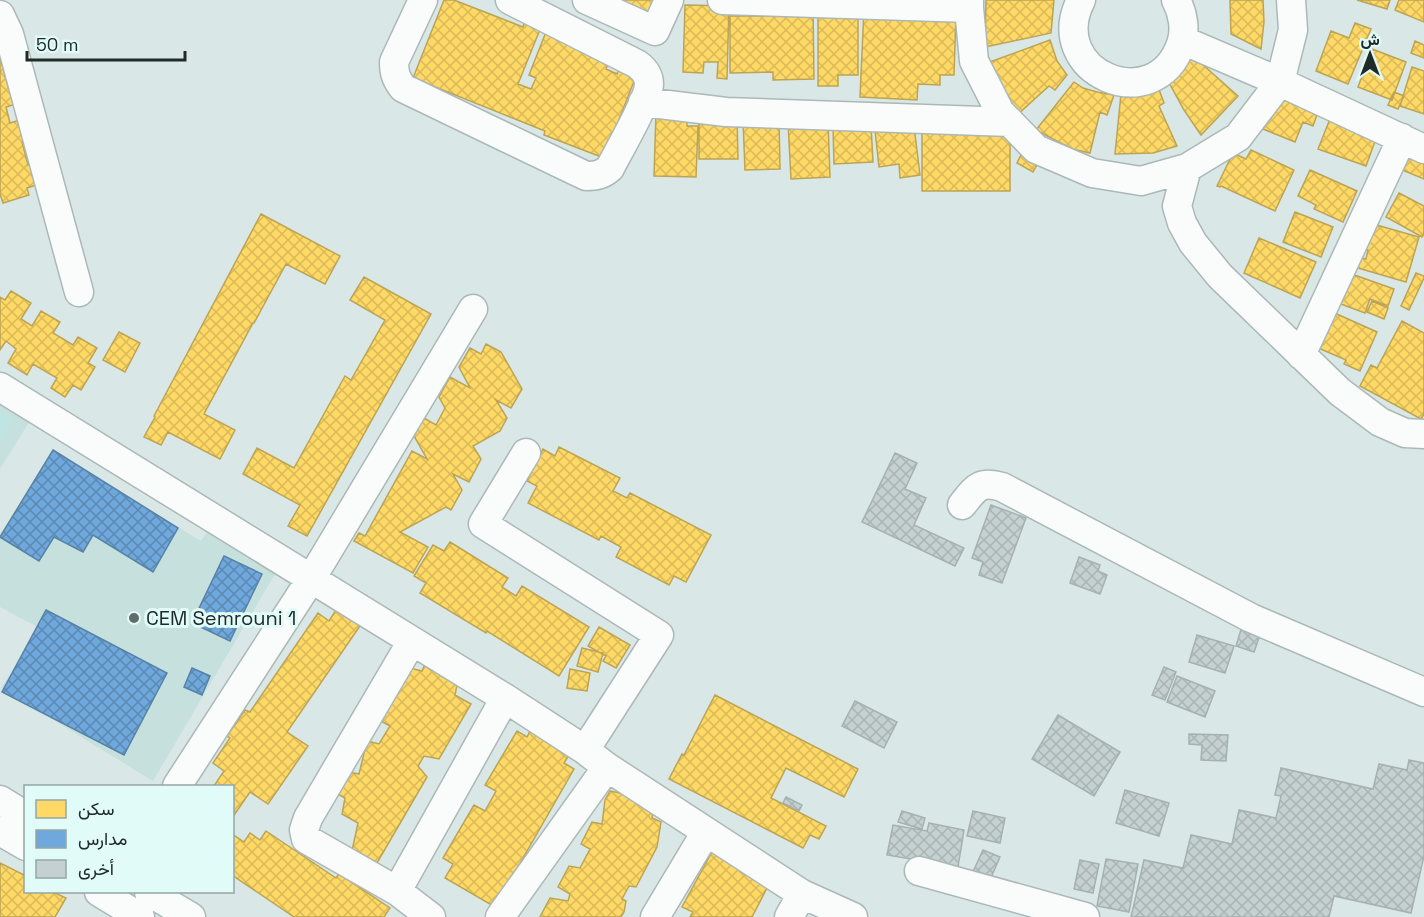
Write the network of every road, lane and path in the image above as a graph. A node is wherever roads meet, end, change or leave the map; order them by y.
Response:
1 (423, 0) edge
2 (510, 0) edge
3 (669, 0) edge
4 (722, 0) edge
5 (1081, 0) edge
6 (1176, 0) edge
7 (1291, 0) edge
8 (596, 2) edge
9 (969, 4) edge
10 (0, 15) edge
11 (1182, 40) junction
12 (1280, 82) junction
13 (643, 102) junction
14 (1010, 122) junction
15 (1413, 143) edge
16 (1187, 168) junction
17 (79, 292) dead end
18 (473, 309) dead end
19 (1301, 355) junction
20 (0, 387) edge
21 (1424, 435) edge
22 (526, 453) dead end
23 (962, 505) dead end
24 (311, 579) junction
25 (412, 641) junction
26 (1424, 692) edge
27 (505, 698) junction
28 (596, 758) junction
29 (178, 785) edge
30 (0, 800) edge
31 (24, 815) edge
32 (0, 831) edge
33 (706, 832) junction
34 (24, 845) edge
35 (919, 871) dead end
36 (398, 891) junction
37 (152, 893) edge
38 (102, 899) edge
39 (796, 906) edge
40 (140, 917) edge
41 (190, 917) edge
42 (431, 917) edge
43 (500, 917) edge
44 (655, 917) edge
45 (852, 917) edge
46 (1085, 917) edge

1 - 13 street
2 - 13 street
3 - 8 street
4 - 9 street
5 - 11 street
6 - 11 street
7 - 12 street
9 - 14 street
10 - 17 street
11 - 12 street
12 - 15 street
12 - 16 street
13 - 14 street
14 - 16 street
15 - 19 street
16 - 19 street
18 - 24 street
19 - 21 street
20 - 24 street
22 - 28 street
23 - 26 street
24 - 25 street
24 - 29 street
25 - 27 street
25 - 36 street
27 - 28 street
27 - 36 street
28 - 33 street
28 - 43 street
30 - 31 street
32 - 34 street
33 - 39 street
33 - 44 street
35 - 46 street
36 - 42 street
37 - 41 street
38 - 40 street
39 - 45 street

